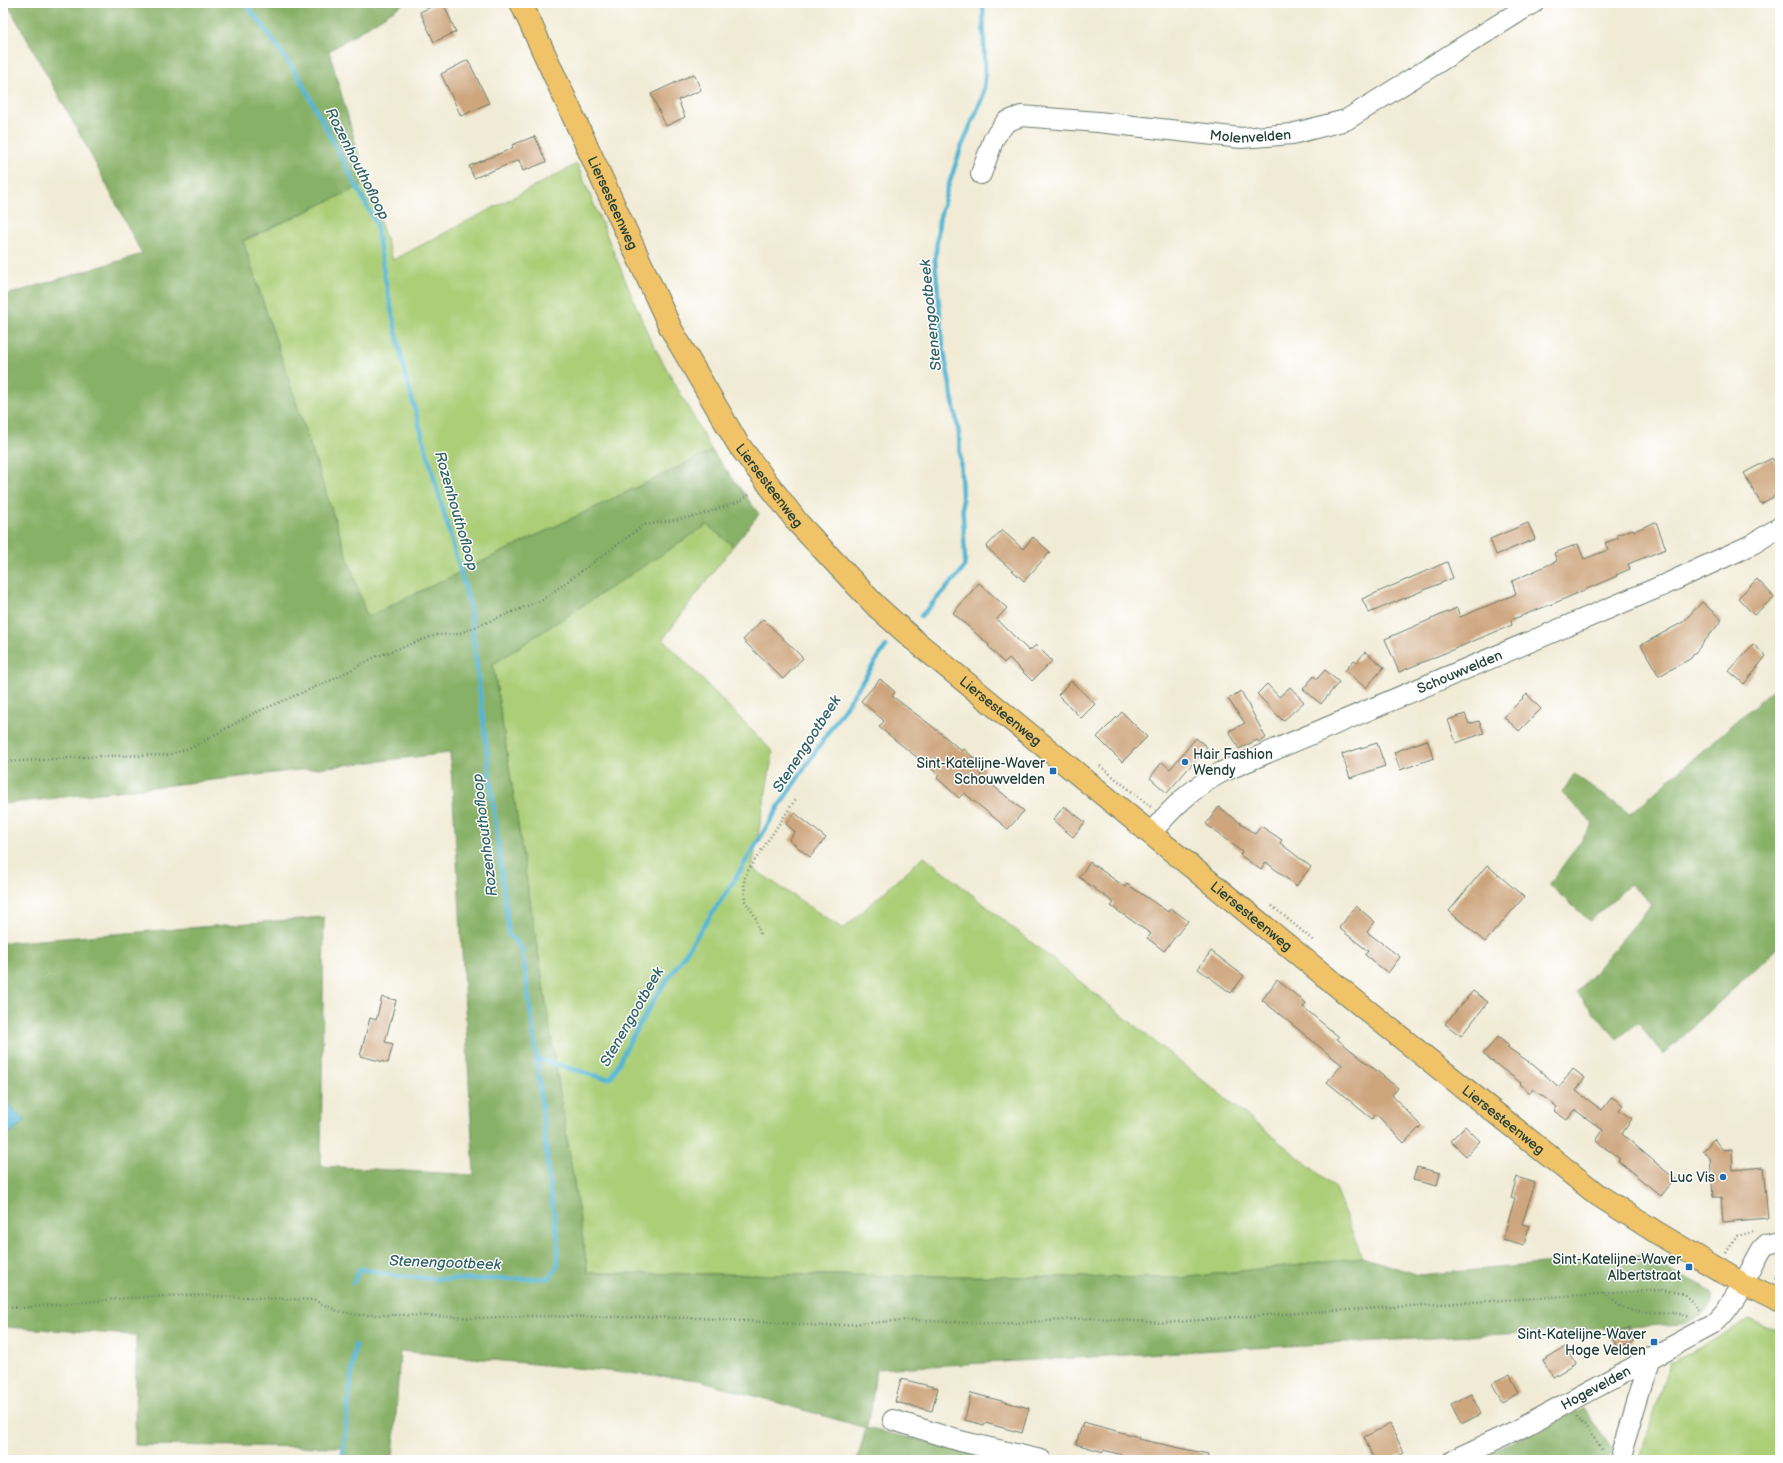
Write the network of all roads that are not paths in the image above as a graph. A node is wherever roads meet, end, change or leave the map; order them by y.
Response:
1 (521, 3) edge
2 (1522, 5) edge
3 (982, 174) dead end
4 (1780, 527) edge
5 (1158, 825) junction
6 (1780, 1241) edge
7 (1743, 1284) junction
8 (1776, 1293) edge
9 (1649, 1360) junction
10 (893, 1420) dead end
11 (1611, 1458) edge
12 (1041, 1460) edge
13 (1453, 1460) edge

1 - 5 main road, Liersesteenweg
2 - 3 street, Molenvelden
4 - 5 street, Schouwvelden
5 - 7 main road, Liersesteenweg
6 - 7 street, Hogevelden
7 - 8 main road, Liersesteenweg
7 - 9 street, Hogevelden
9 - 11 street
9 - 13 street, Hogevelden
10 - 12 street

